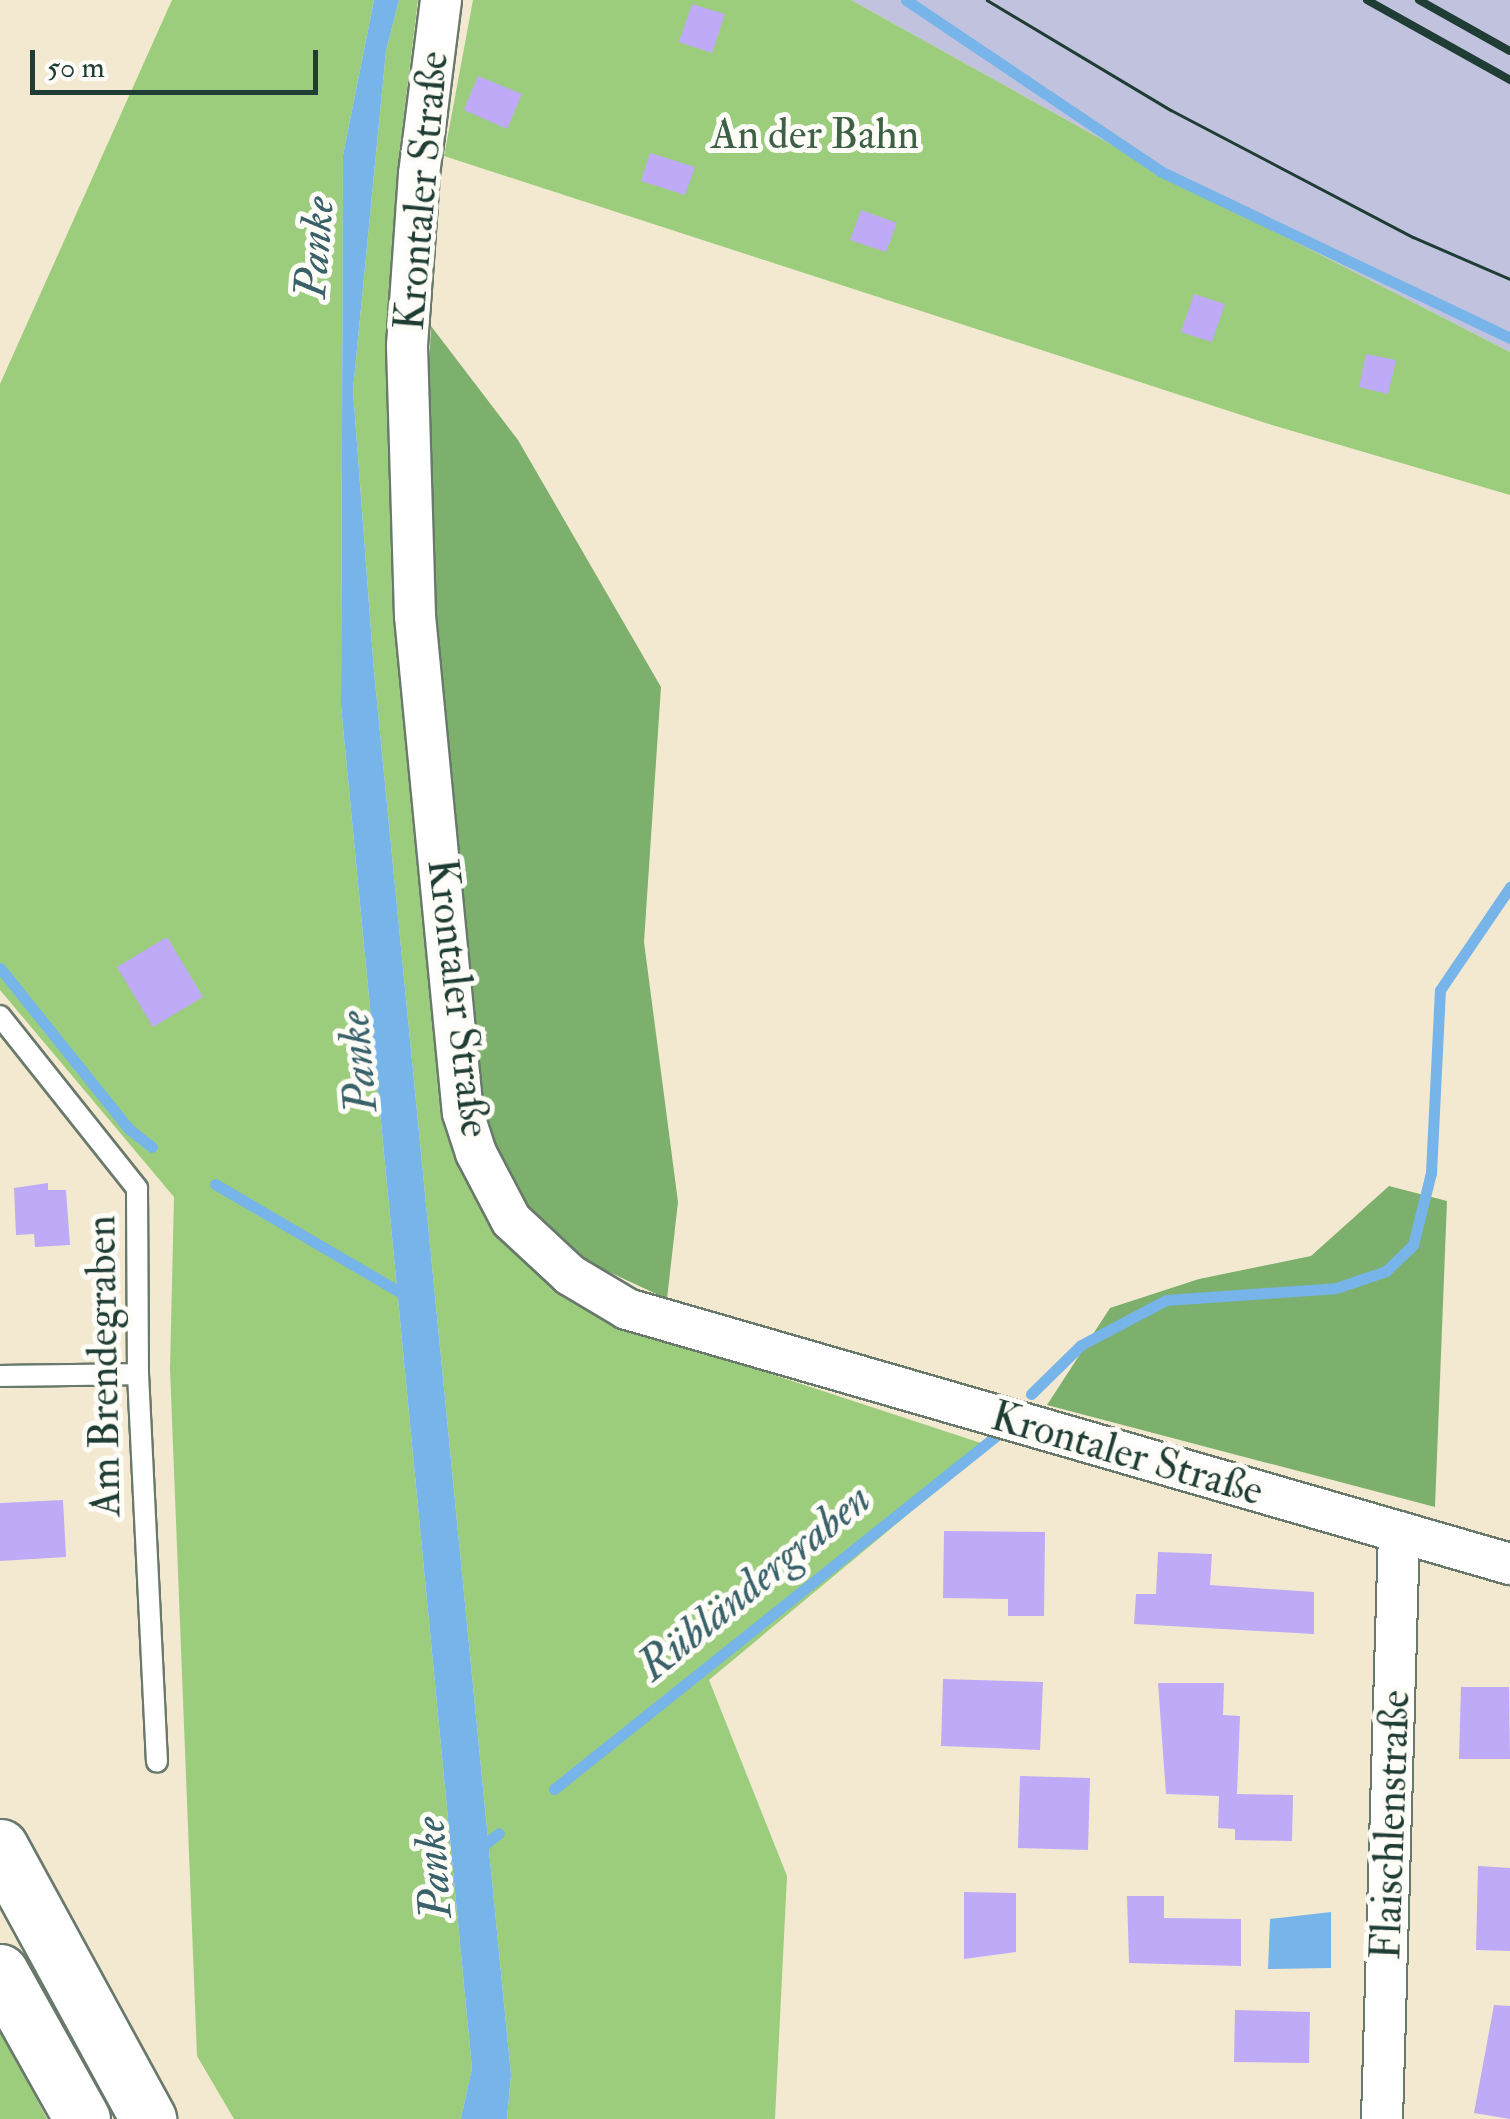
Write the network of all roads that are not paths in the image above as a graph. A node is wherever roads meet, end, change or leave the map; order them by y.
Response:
1 (442, 0) edge
2 (0, 1016) edge
3 (138, 1374) junction
4 (0, 1376) edge
5 (1399, 1532) junction
6 (1510, 1564) edge
7 (156, 1762) dead end
8 (0, 1847) edge
9 (0, 1972) edge
10 (82, 2119) edge
11 (148, 2119) edge
12 (1382, 2119) edge

1 - 5 street, Krontaler Straße
2 - 3 lane, Am Brendegraben
3 - 4 lane
3 - 7 lane, Am Brendegraben
5 - 6 street, Krontaler Straße
5 - 12 street, Flaischlenstraße
8 - 11 highway
9 - 10 highway

